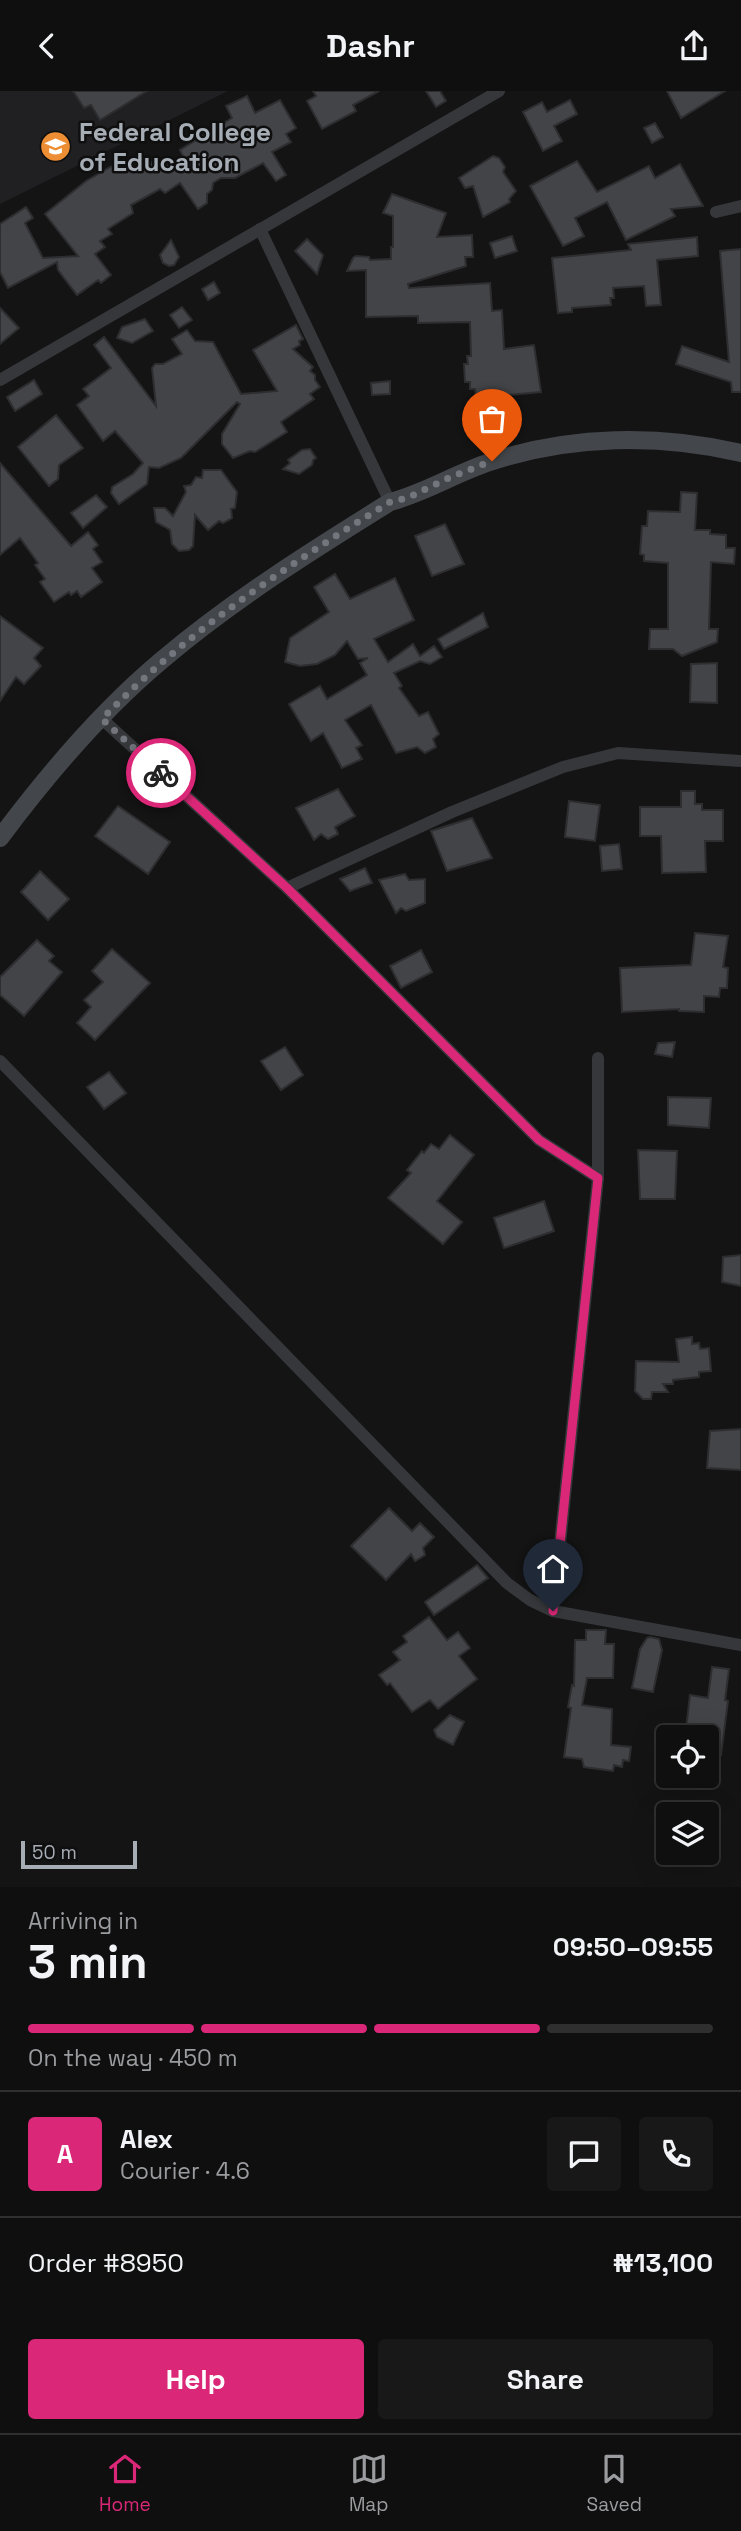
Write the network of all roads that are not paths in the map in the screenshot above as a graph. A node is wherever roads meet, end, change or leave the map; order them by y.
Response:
1 (499, 91) edge
2 (741, 206) edge
3 (716, 212) dead end
4 (260, 229) junction
5 (0, 380) edge
6 (741, 453) edge
7 (390, 502) junction
8 (102, 719) junction
9 (741, 761) edge
10 (0, 838) edge
11 (287, 888) junction
12 (598, 1058) dead end
13 (0, 1061) edge
14 (598, 1178) junction
15 (553, 1611) junction
16 (741, 1645) edge

1 - 4 street
2 - 3 street
4 - 5 street
4 - 7 street
6 - 7 main road
7 - 8 main road
8 - 10 main road
8 - 11 street
9 - 11 street
11 - 14 street
12 - 14 street
13 - 15 street
14 - 15 street
15 - 16 street

